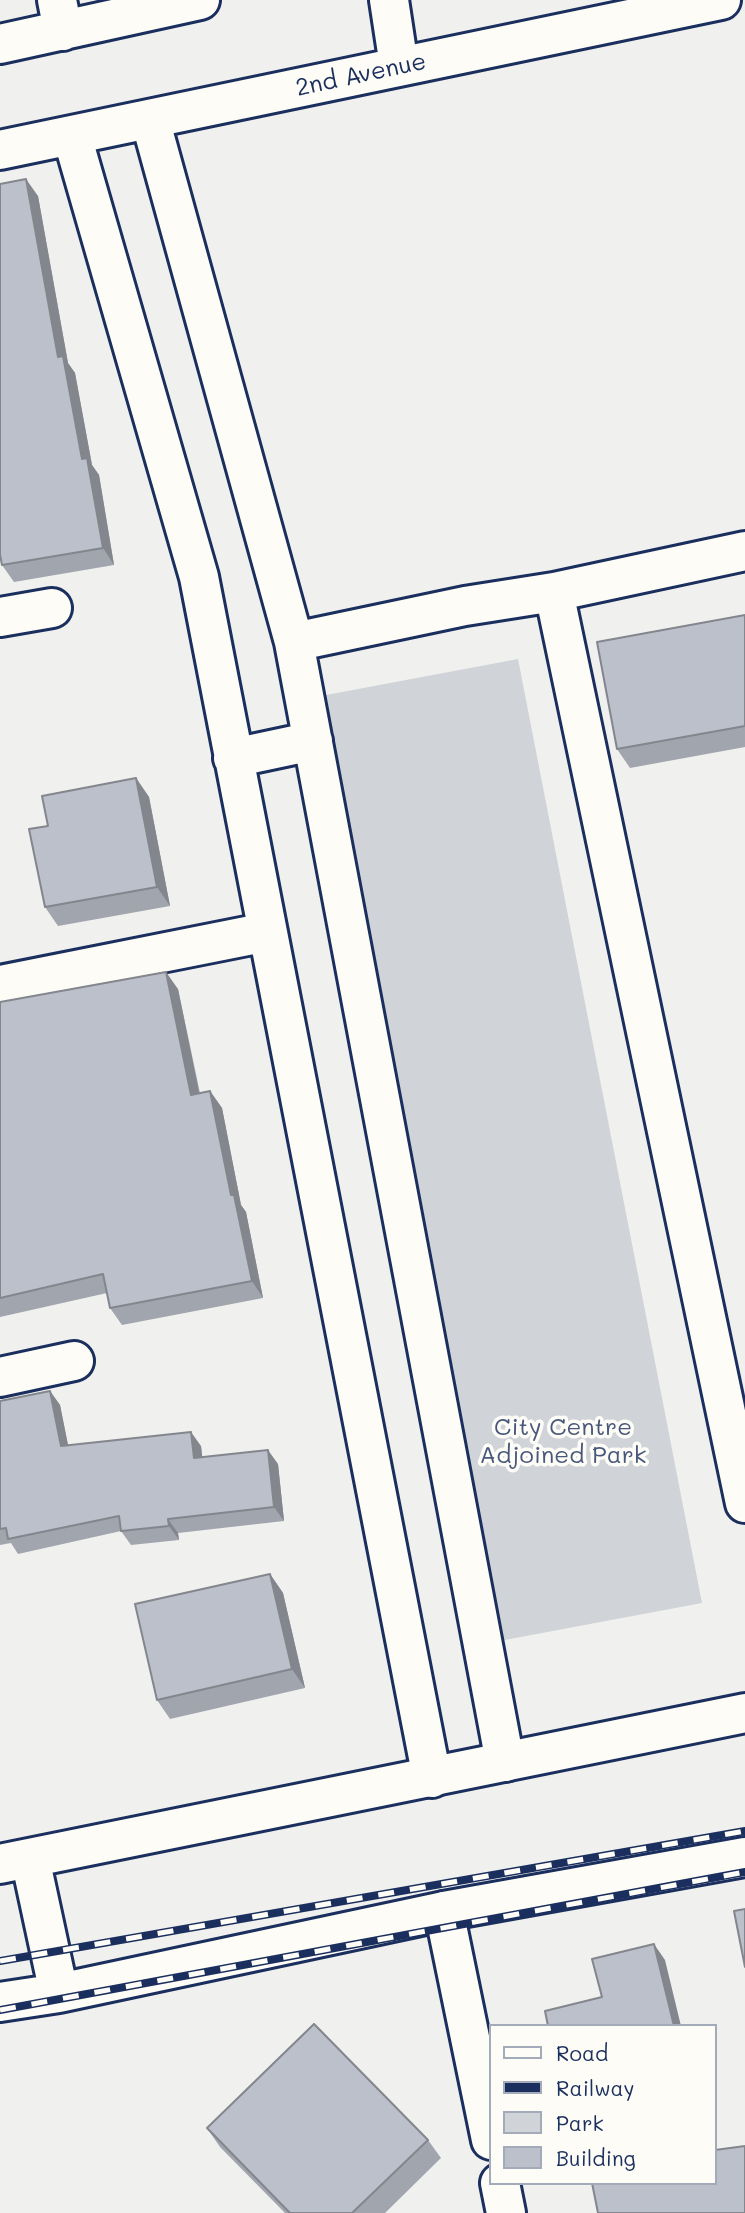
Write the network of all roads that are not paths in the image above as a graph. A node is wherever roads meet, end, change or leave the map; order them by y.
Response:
1 (200, 0) edge
2 (389, 0) edge
3 (721, 0) edge
4 (130, 7) edge
5 (60, 15) edge
6 (0, 44) edge
7 (399, 66) junction
8 (150, 119) junction
9 (72, 136) junction
10 (0, 150) edge
11 (745, 551) edge
12 (554, 592) junction
13 (52, 608) dead end
14 (0, 617) edge
15 (294, 642) junction
16 (313, 741) junction
17 (233, 758) junction
18 (267, 932) junction
19 (0, 985) edge
20 (74, 1362) dead end
21 (0, 1377) edge
22 (743, 1485) edge
23 (745, 1713) edge
24 (505, 1762) junction
25 (432, 1778) junction
26 (745, 1857) edge
27 (15, 1861) edge
28 (444, 1911) junction
29 (59, 1993) junction
30 (0, 2002) edge
31 (490, 2135) edge
32 (500, 2185) edge
33 (506, 2213) edge

1 - 4 street
2 - 7 street
3 - 7 street, 2nd Avenue
4 - 5 street
5 - 6 street
7 - 8 street, 2nd Avenue
8 - 9 street, 2nd Avenue
8 - 15 street
9 - 10 street, 2nd Avenue
9 - 17 street
11 - 12 street
12 - 15 street
12 - 22 street
13 - 14 street
15 - 16 street
16 - 17 street
16 - 24 street
17 - 18 street
18 - 19 street
18 - 25 street
20 - 21 street
23 - 24 street
24 - 25 street
25 - 27 street
26 - 28 street
27 - 29 street
28 - 29 street
28 - 31 street
29 - 30 street
32 - 33 street

